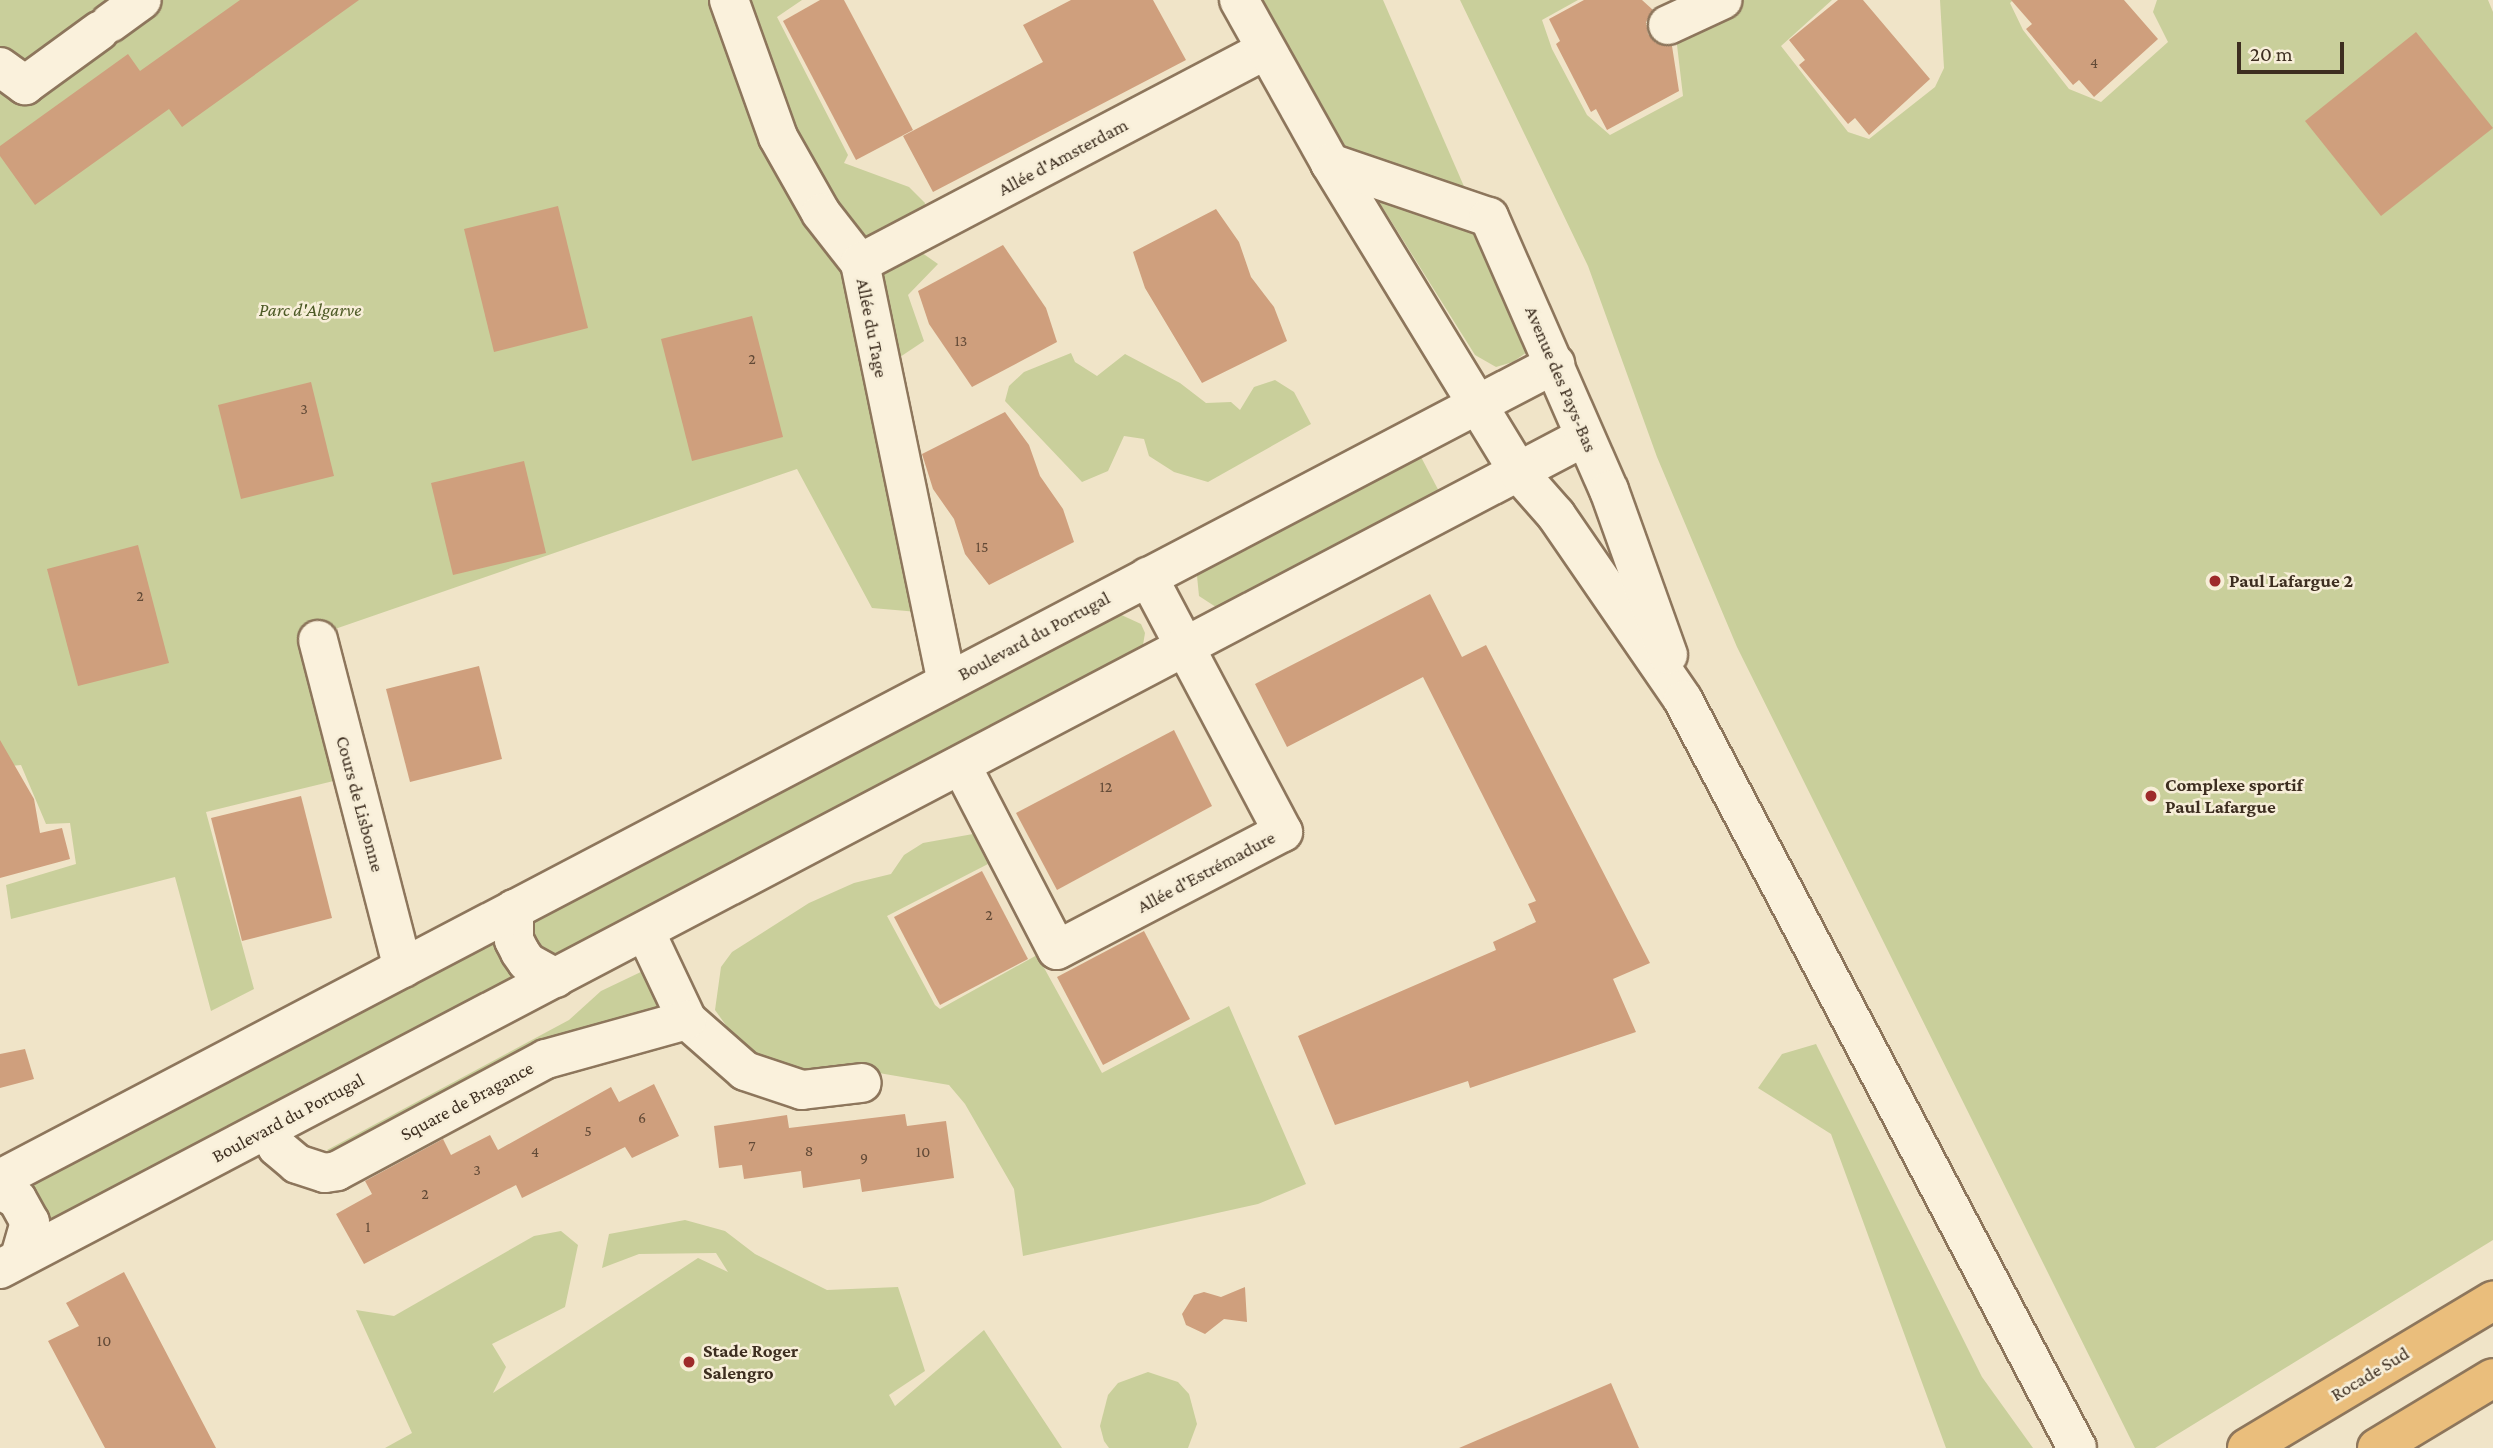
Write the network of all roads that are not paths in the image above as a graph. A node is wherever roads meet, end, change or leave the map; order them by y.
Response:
1 (142, 0) edge
2 (729, 0) edge
3 (1239, 0) edge
4 (1722, 0) edge
5 (1668, 25) dead end
6 (1265, 50) junction
7 (0, 67) edge
8 (1331, 163) junction
9 (860, 263) junction
10 (1555, 363) junction
11 (1480, 403) junction
12 (1584, 437) junction
13 (1519, 473) junction
14 (1148, 577) junction
15 (318, 640) dead end
16 (1186, 647) junction
17 (947, 682) junction
18 (1684, 700) junction
19 (961, 765) junction
20 (514, 909) junction
21 (645, 931) junction
22 (402, 968) junction
23 (556, 978) junction
24 (687, 1020) junction
25 (862, 1083) dead end
26 (268, 1129) junction
27 (0, 1179) edge
28 (0, 1190) edge
29 (10, 1264) edge
30 (2493, 1301) edge
31 (2493, 1378) edge
32 (2077, 1448) edge
33 (2247, 1448) edge
34 (2377, 1448) edge

1 - 7 street
2 - 9 street, Allée du Tage
3 - 6 street, Avenue des Pays-Bas
4 - 5 street
6 - 8 street, Avenue des Pays-Bas
6 - 9 street, Allée d'Amsterdam
8 - 10 street, Avenue des Pays-Bas
8 - 11 street, Avenue des Pays-Bas
9 - 17 street, Allée du Tage
10 - 11 street, Boulevard du Portugal
10 - 12 street, Avenue des Pays-Bas
11 - 13 street, Avenue des Pays-Bas
11 - 14 street, Boulevard du Portugal
12 - 13 street, Boulevard du Portugal
12 - 18 street, Avenue des Pays-Bas
13 - 16 street, Boulevard du Portugal
13 - 18 street, Avenue des Pays-Bas
14 - 16 street, Allée d'Estrémadure
14 - 17 street, Boulevard du Portugal
15 - 22 street, Cours de Lisbonne
16 - 19 street, Boulevard du Portugal
16 - 19 street, Allée d'Estrémadure
17 - 20 street, Boulevard du Portugal
18 - 32 street, Avenue des Pays-Bas
19 - 21 street, Boulevard du Portugal
20 - 22 street, Boulevard du Portugal
20 - 23 street
21 - 23 street, Boulevard du Portugal
21 - 24 street
22 - 27 street, Boulevard du Portugal
23 - 26 street, Boulevard du Portugal
24 - 25 street
24 - 26 street, Square de Bragance
26 - 29 street, Boulevard du Portugal
28 - 29 street, Boulevard du Portugal
30 - 33 highway, Rocade Sud
31 - 34 highway

